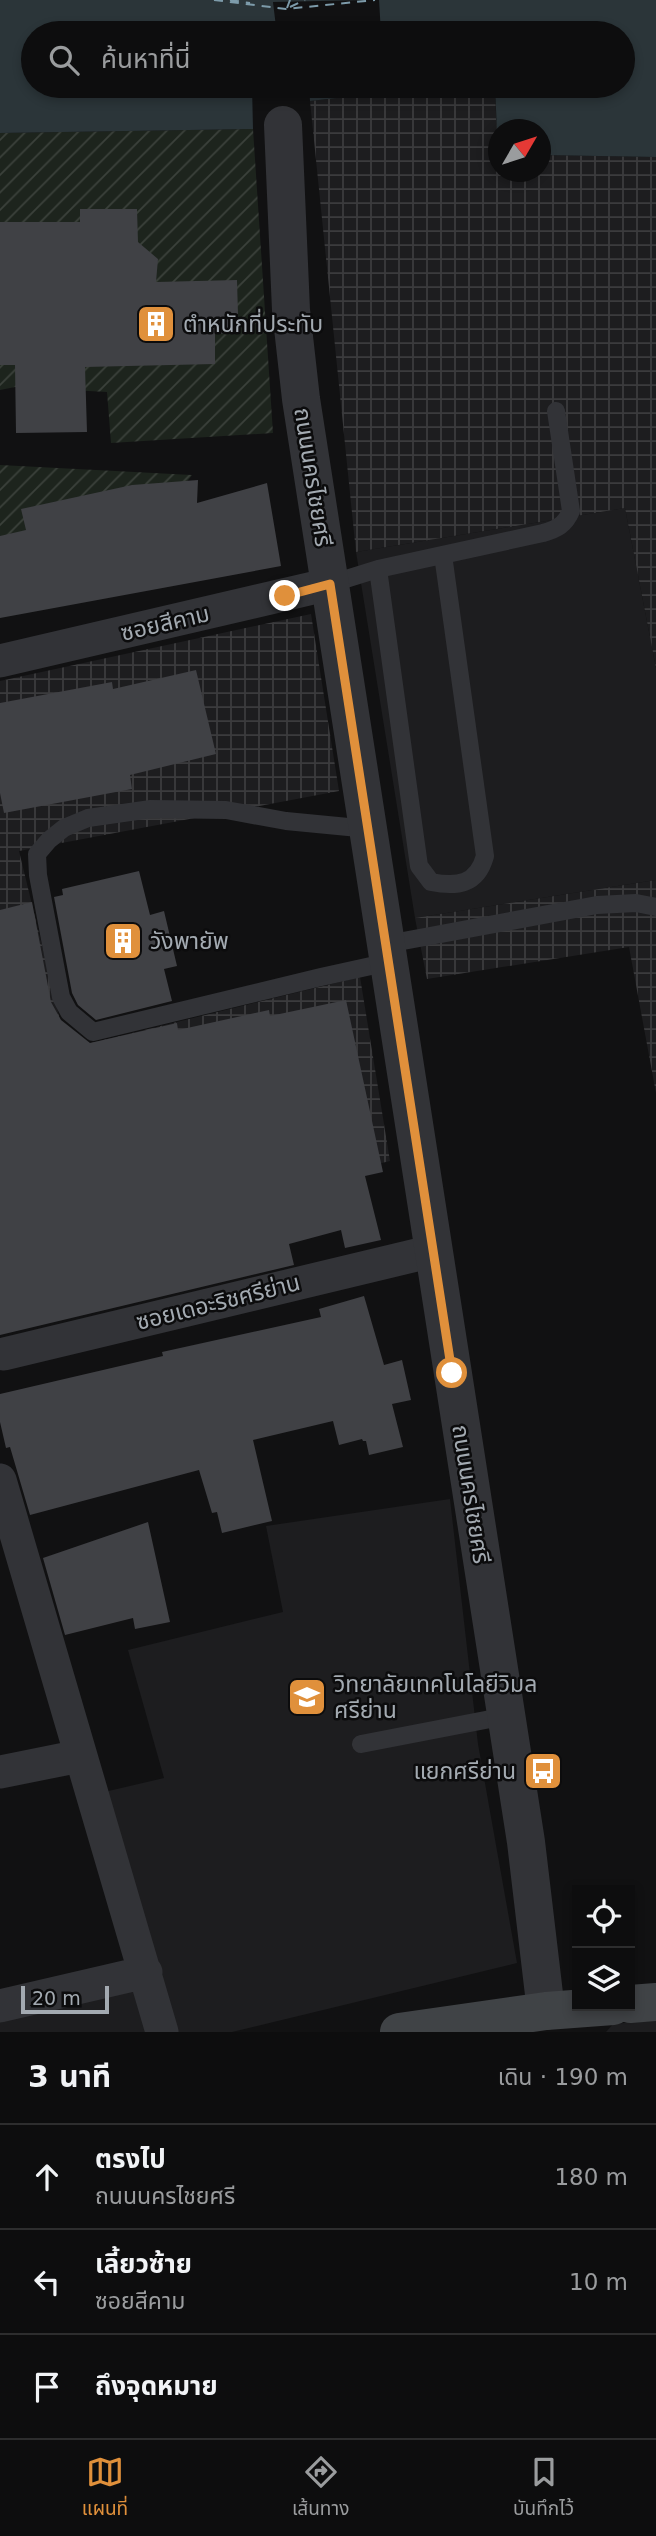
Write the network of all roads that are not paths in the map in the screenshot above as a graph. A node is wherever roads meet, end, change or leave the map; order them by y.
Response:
1 (282, 125) dead end
2 (556, 411) dead end
3 (443, 555) junction
4 (377, 569) junction
5 (330, 584) junction
6 (0, 661) edge
7 (369, 829) junction
8 (656, 907) edge
9 (388, 953) junction
10 (433, 1251) junction
11 (4, 1354) dead end
12 (0, 1480) edge
13 (506, 1716) junction
14 (360, 1744) dead end
15 (80, 1756) junction
16 (0, 1772) edge
17 (146, 1972) junction
18 (656, 2003) edge
19 (635, 2004) edge
20 (0, 2006) edge
21 (591, 2011) edge
22 (548, 2021) edge
23 (162, 2032) edge
24 (399, 2032) edge

1 - 5 street, ถนนนครไชยศรี
2 - 3 lane
3 - 4 lane
3 - 4 lane
4 - 5 lane
5 - 6 street, ซอยสีคาม
5 - 7 street, ถนนนครไชยศรี
7 - 9 street, ถนนนครไชยศรี
7 - 9 lane
8 - 9 lane
9 - 10 street, ถนนนครไชยศรี
10 - 11 street, ซอยเดอะริชศรีย่าน
10 - 13 street, ถนนนครไชยศรี
12 - 15 street
13 - 14 lane
13 - 22 street, ถนนนครไชยศรี
15 - 16 street
15 - 17 street
17 - 20 street
17 - 23 street
18 - 19 main road
21 - 22 main road
22 - 24 main road

